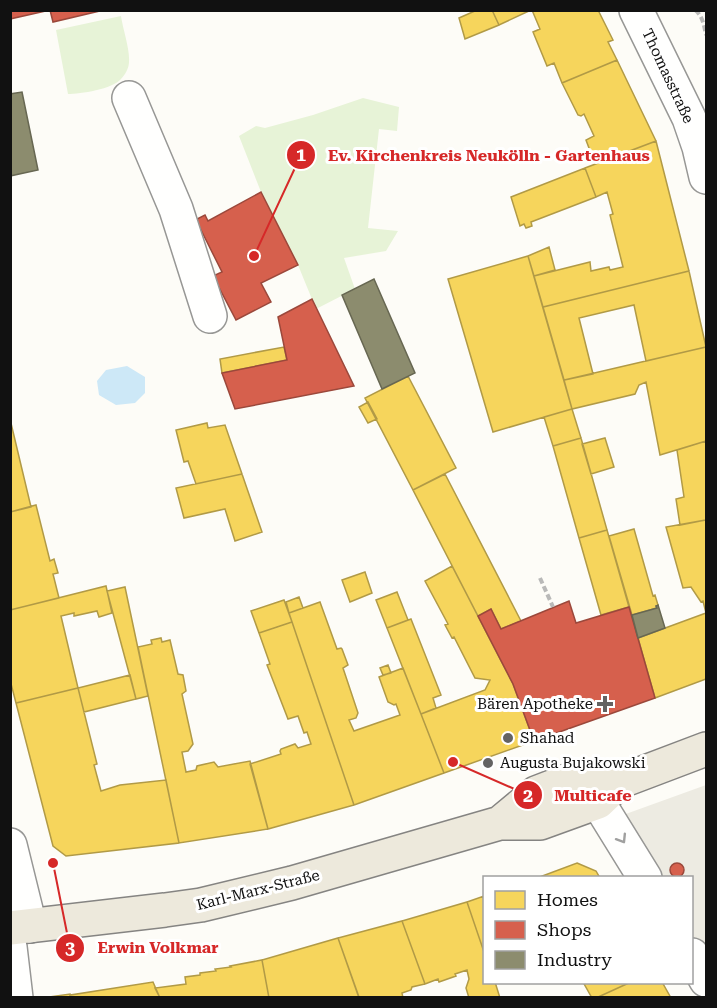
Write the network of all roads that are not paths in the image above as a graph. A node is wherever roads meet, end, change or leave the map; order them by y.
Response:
1 (636, 10) edge
2 (129, 98) dead end
3 (706, 177) edge
4 (210, 316) dead end
5 (706, 749) edge
6 (608, 792) junction
7 (10, 845) edge
8 (644, 876) edge
9 (17, 934) edge
10 (693, 958) edge
11 (706, 980) edge
12 (16, 998) edge

1 - 3 street, Thomasstraße
2 - 4 street
5 - 6 main road, Karl-Marx-Straße
6 -> 8 street
6 - 9 main road, Karl-Marx-Straße
7 - 9 street
9 - 12 street
10 - 11 street

